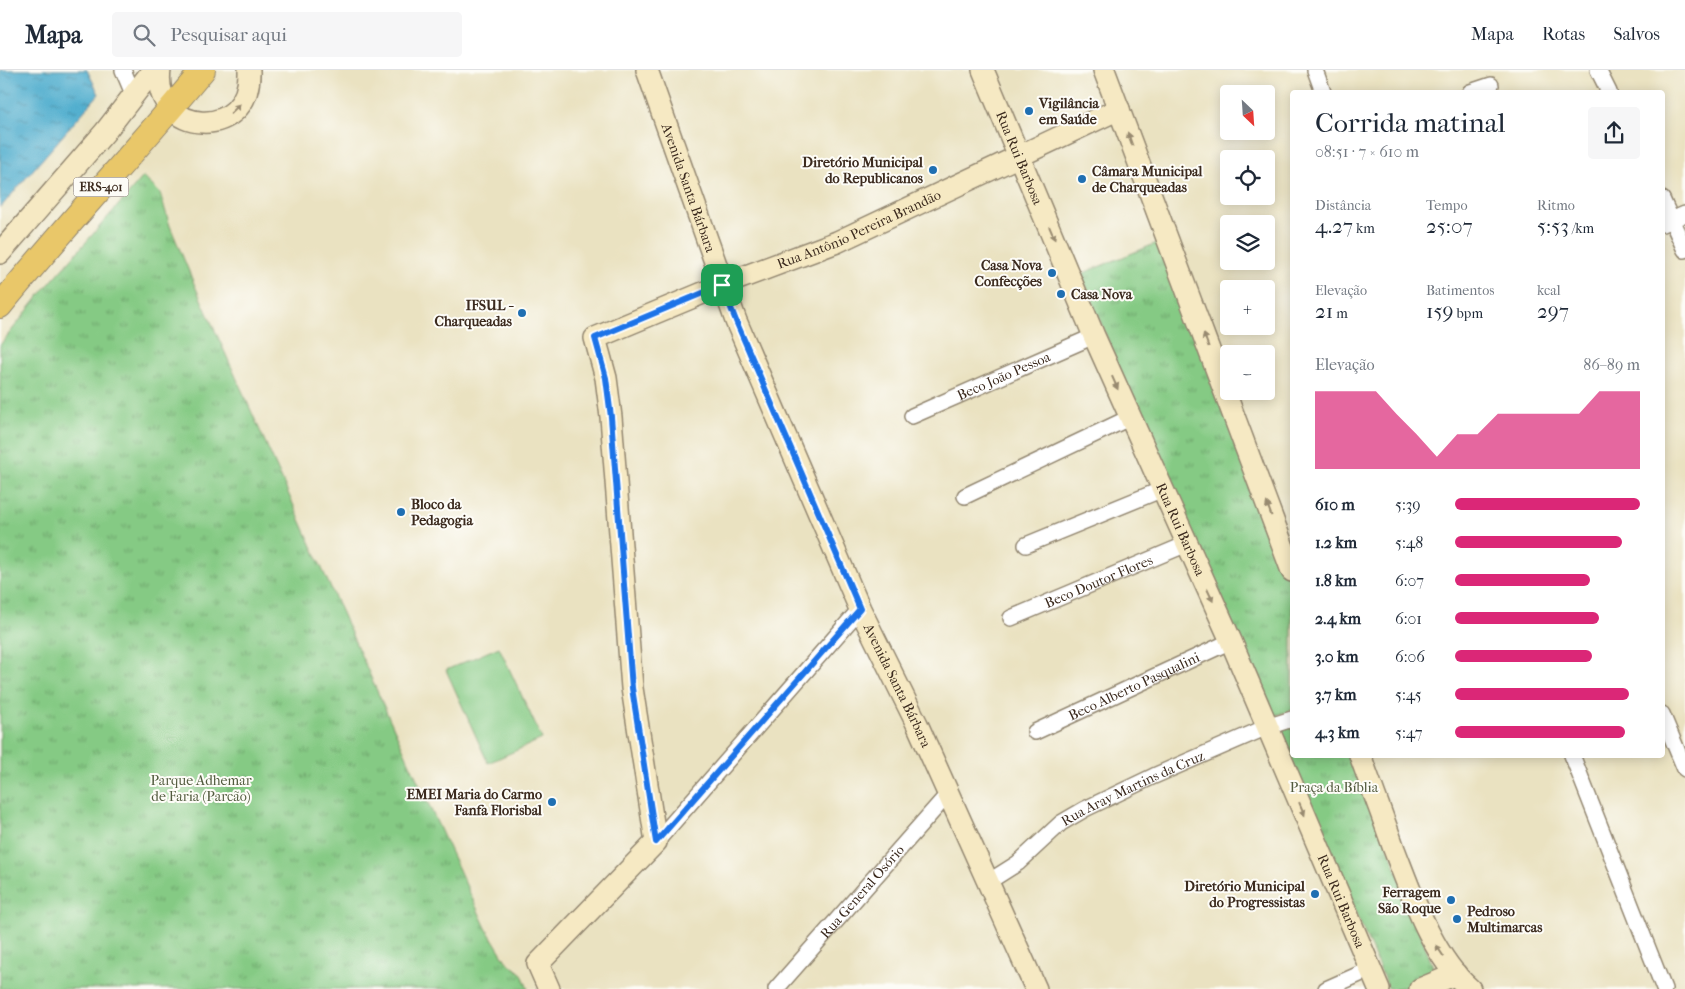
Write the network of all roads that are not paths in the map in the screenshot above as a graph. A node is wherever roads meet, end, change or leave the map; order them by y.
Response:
1 (123, 70) edge
2 (203, 70) edge
3 (249, 70) edge
4 (647, 70) edge
5 (983, 70) edge
6 (1104, 70) edge
7 (1315, 70) edge
8 (152, 71) edge
9 (1600, 71) edge
10 (1491, 84) dead end
11 (1322, 90) edge
12 (1475, 90) edge
13 (1608, 90) edge
14 (134, 96) junction
15 (171, 109) junction
16 (1119, 109) junction
17 (1019, 156) junction
18 (1665, 205) edge
19 (1673, 219) edge
20 (1685, 250) edge
21 (0, 253) edge
22 (722, 285) junction
23 (0, 306) edge
24 (1094, 336) junction
25 (912, 416) dead end
26 (1131, 417) junction
27 (1162, 489) junction
28 (965, 496) dead end
29 (1187, 544) junction
30 (1026, 545) dead end
31 (1290, 566) edge
32 (860, 609) junction
33 (1011, 618) dead end
34 (1231, 641) junction
35 (1290, 720) edge
36 (1665, 721) edge
37 (1267, 727) junction
38 (1035, 732) dead end
39 (1361, 758) edge
40 (1573, 758) edge
41 (1685, 770) edge
42 (948, 794) junction
43 (656, 842) junction
44 (988, 882) junction
45 (1371, 969) junction
46 (1456, 974) junction
47 (549, 989) edge
48 (776, 989) edge
49 (1036, 989) edge
50 (1326, 989) edge
51 (1379, 989) edge
52 (1420, 989) edge
53 (1470, 989) edge
54 (1664, 989) edge

1 - 14 street
2 - 15 main road, ERS-401
15 -> 3 street
4 - 22 street, Avenida Santa Bárbara
5 - 17 street, Rua Rui Barbosa
6 - 16 street
7 - 11 street
8 - 14 street
8 - 15 street
9 - 13 street
10 - 12 street
14 - 21 street
15 - 23 main road, ERS-401
16 - 17 street, Rua Antônio Pereira Brandão
31 -> 16 street
17 - 22 street, Rua Antônio Pereira Brandão
17 -> 24 street, Rua Rui Barbosa
18 - 19 street
19 - 20 street
22 - 32 street, Avenida Santa Bárbara
22 - 43 street, Rua Antônio Pereira Brandão
24 - 25 street, Beco João Pessoa
24 -> 26 street, Rua Rui Barbosa
26 - 27 street, Rua Rui Barbosa
26 - 28 street
27 - 29 street, Rua Rui Barbosa
27 - 30 street
29 - 33 street, Beco Doutor Flores
29 -> 34 street, Rua Rui Barbosa
32 - 42 street, Avenida Santa Bárbara
32 - 43 street
34 - 37 street, Rua Rui Barbosa
34 - 38 street, Beco Alberto Pasqualini
35 - 37 street, Rua Aray Martins da Cruz
36 - 41 street
37 - 44 street, Rua Aray Martins da Cruz
37 -> 45 street, Rua Rui Barbosa
46 -> 39 street
40 - 54 street
42 - 44 street, Avenida Santa Bárbara
42 - 48 street, Rua General Osório
43 - 47 street
44 - 49 street, Avenida Santa Bárbara
45 - 50 street
45 - 51 street, Rua Rui Barbosa
46 - 52 street
46 - 53 street

